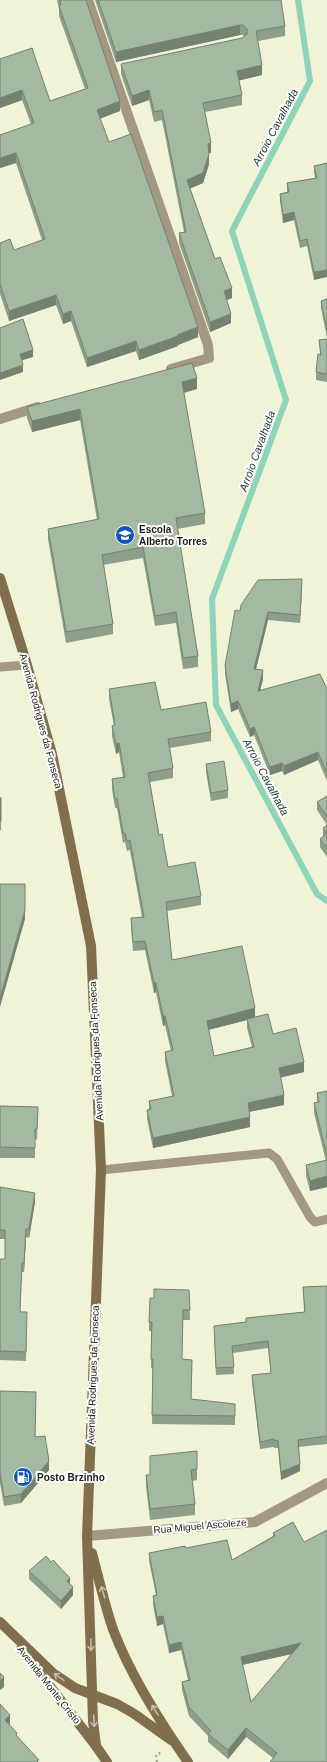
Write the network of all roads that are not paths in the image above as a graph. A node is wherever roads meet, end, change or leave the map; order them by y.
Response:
1 (88, 0) edge
2 (164, 371) edge
3 (45, 406) edge
4 (0, 418) edge
5 (0, 578) edge
6 (27, 665) junction
7 (0, 667) edge
8 (101, 1170) junction
9 (327, 1219) edge
10 (327, 1483) edge
11 (87, 1536) junction
12 (1, 1623) edge
13 (93, 1696) junction
14 (175, 1743) junction
15 (96, 1746) junction
16 (106, 1762) edge
17 (188, 1762) edge

1 - 2 street
3 - 4 street
5 - 6 main road, Avenida Rodrigues da Fonseca
6 - 7 lane
6 - 8 main road, Avenida Rodrigues da Fonseca
8 - 9 lane
8 - 11 main road, Avenida Rodrigues da Fonseca
10 - 11 street, Rua Miguel Ascoleze
11 -> 13 main road, Avenida Rodrigues da Fonseca
14 -> 11 main road, Avenida Rodrigues da Fonseca
13 -> 12 main road, Avenida Monte Cristo
12 - 15 main road, Avenida Monte Cristo
13 - 14 main road, Avenida Monte Cristo
13 -> 15 main road, Avenida Rodrigues da Fonseca
14 - 17 main road, Avenida Rodrigues da Fonseca
15 - 16 main road, Avenida Monte Cristo

